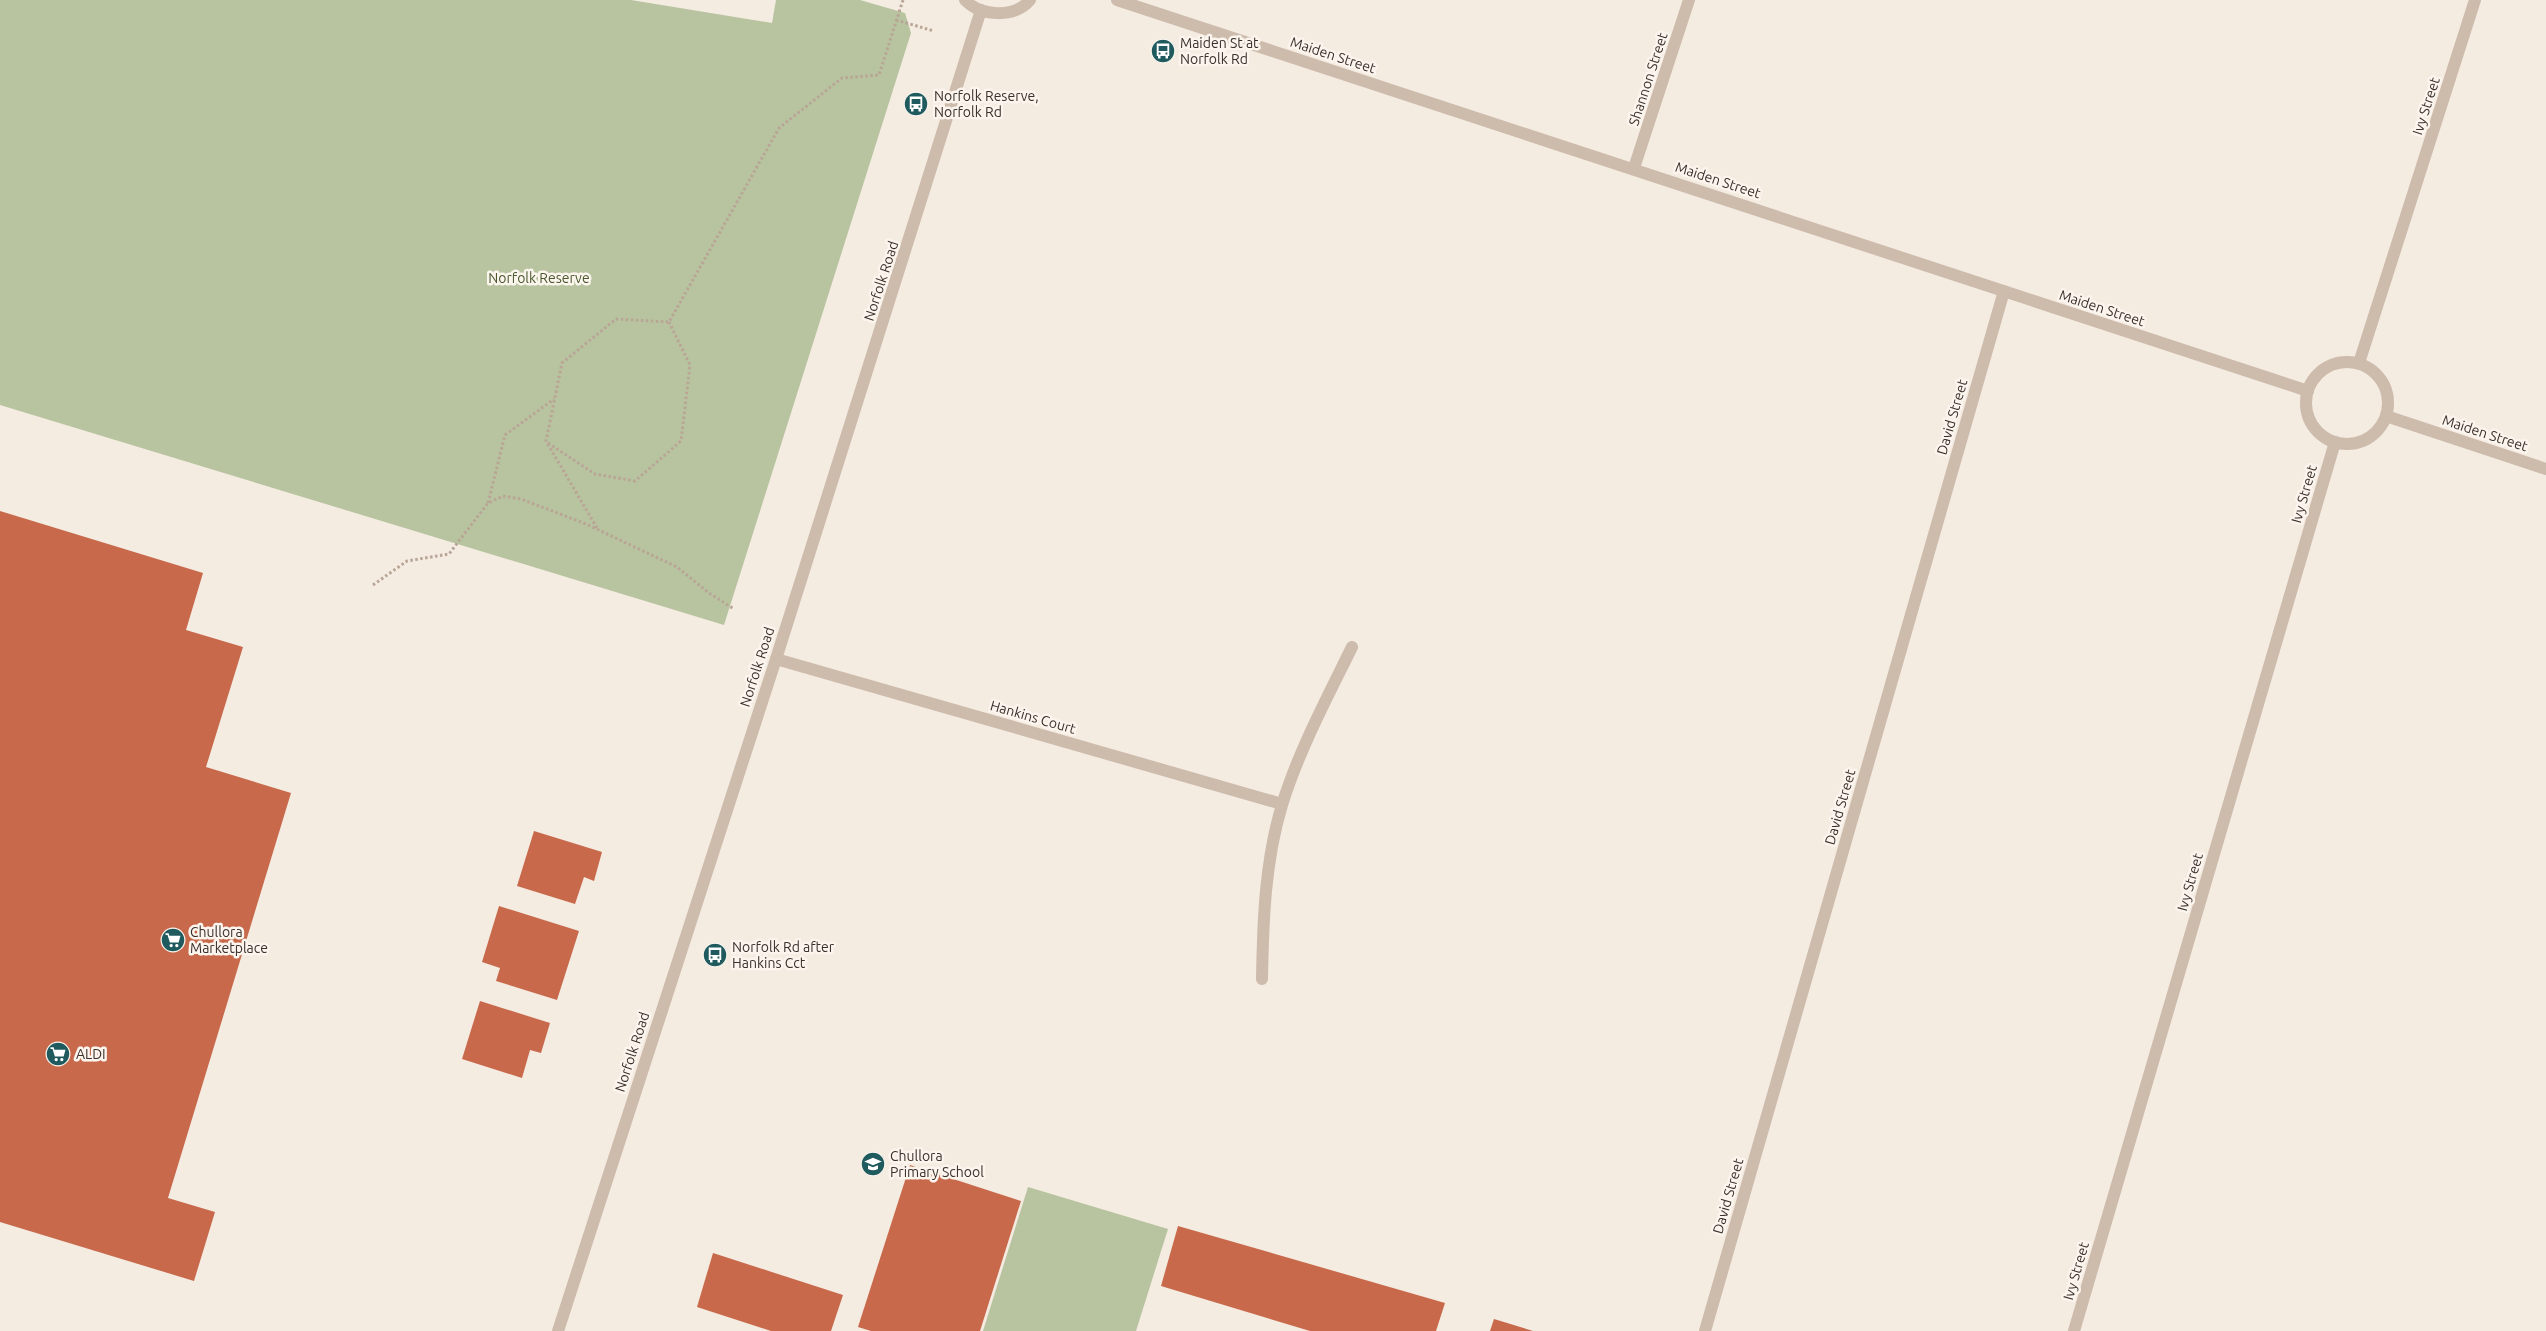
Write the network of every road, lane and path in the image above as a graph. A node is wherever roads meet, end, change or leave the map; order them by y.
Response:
1 (903, 0) edge
2 (965, 0) edge
3 (1030, 0) edge
4 (1117, 0) edge
5 (1689, 0) edge
6 (2475, 0) edge
7 (981, 10) junction
8 (896, 20) junction
9 (934, 31) dead end
10 (1634, 168) junction
11 (2004, 291) junction
12 (669, 322) junction
13 (2359, 363) junction
14 (2308, 390) junction
15 (554, 398) junction
16 (2386, 416) junction
17 (546, 441) junction
18 (2335, 442) junction
19 (2546, 469) edge
20 (488, 503) junction
21 (597, 528) junction
22 (373, 585) dead end
23 (734, 609) dead end
24 (1352, 647) dead end
25 (776, 659) junction
26 (1282, 804) junction
27 (1262, 979) dead end
28 (558, 1331) edge
29 (1705, 1331) edge
30 (2074, 1331) edge

1 - 8 path
2 - 7 street
3 - 7 street
4 - 10 street, Maiden Street
5 - 10 street, Shannon Street
6 - 13 street, Ivy Street
7 - 25 street, Norfolk Road
8 - 9 path
8 - 12 path
10 - 11 street, Maiden Street
11 - 14 street, Maiden Street
11 - 29 street, David Street
12 - 15 path
12 - 17 path
13 - 14 street
13 - 16 street
14 - 18 street
15 - 17 path
15 - 20 path
16 - 18 street
16 - 19 street, Maiden Street
17 - 21 path
18 - 30 street, Ivy Street
20 - 21 path
20 - 22 path
21 - 23 path
24 - 26 street
25 - 26 street, Hankins Court
25 - 28 street, Norfolk Road
26 - 27 street

